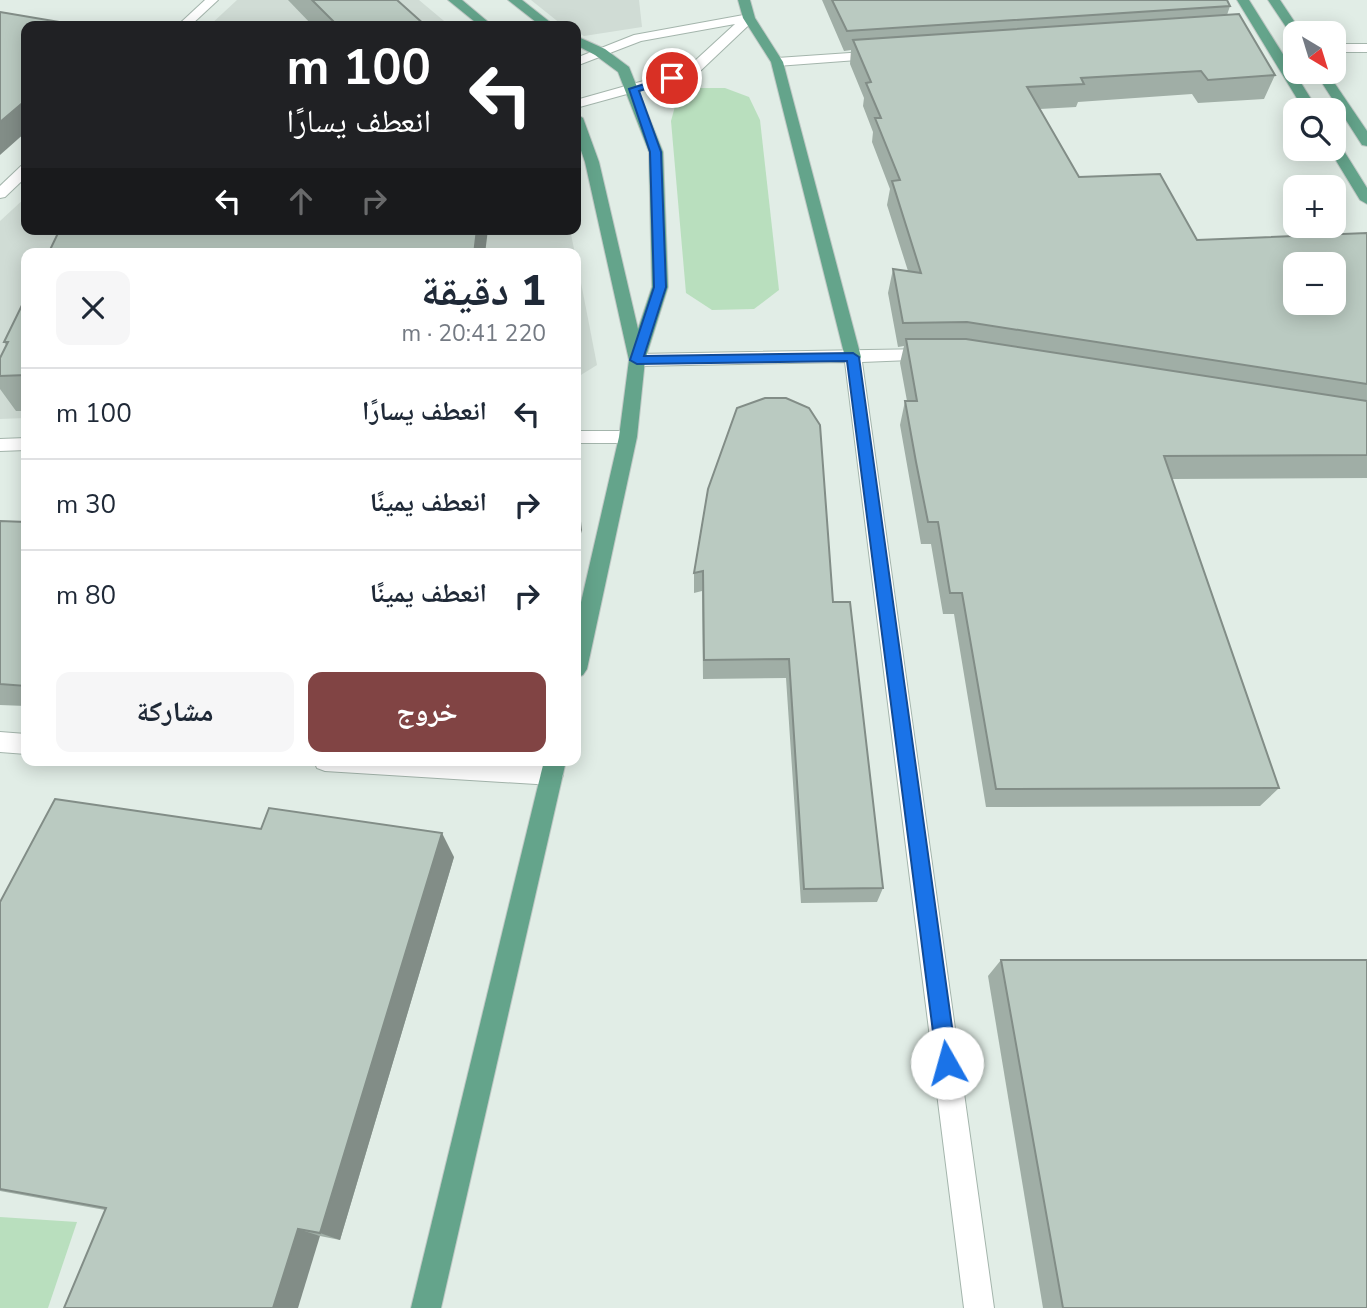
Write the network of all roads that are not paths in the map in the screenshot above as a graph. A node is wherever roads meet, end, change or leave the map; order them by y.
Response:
1 (212, 0) edge
2 (454, 0) edge
3 (514, 0) edge
4 (744, 0) edge
5 (1242, 0) edge
6 (1274, 0) edge
7 (749, 18) junction
8 (189, 21) edge
9 (481, 21) edge
10 (542, 21) edge
11 (1288, 21) edge
12 (581, 42) edge
13 (1346, 48) edge
14 (1367, 48) edge
15 (600, 52) junction
16 (887, 54) edge
17 (581, 60) edge
18 (776, 62) junction
19 (1329, 84) edge
20 (634, 89) junction
21 (1302, 98) edge
22 (581, 103) edge
23 (581, 132) edge
24 (1367, 142) edge
25 (1343, 161) edge
26 (21, 174) edge
27 (0, 194) edge
28 (1367, 200) edge
29 (947, 355) edge
30 (853, 357) junction
31 (637, 360) junction
32 (581, 437) edge
33 (628, 437) junction
34 (21, 444) edge
35 (0, 445) edge
36 (581, 647) edge
37 (0, 742) edge
38 (21, 744) edge
39 (488, 766) edge
40 (553, 768) edge
41 (426, 1308) edge
42 (979, 1308) edge

1 - 8 street
2 - 9 main road
3 - 10 main road
4 - 7 main road
5 - 21 main road
6 - 11 main road
7 - 15 street
7 - 18 main road
7 - 20 street
12 - 15 main road
13 - 14 street
15 - 17 street
15 - 20 main road
16 - 18 street
18 - 30 main road
19 - 24 main road
20 - 22 street
20 - 31 main road
23 - 31 main road
25 - 28 main road
26 - 27 street
29 - 30 street
30 - 31 street
30 - 42 street
31 - 33 main road
32 - 33 street
33 - 36 main road
34 - 35 street
37 - 38 street
39 - 40 street
40 - 41 main road

